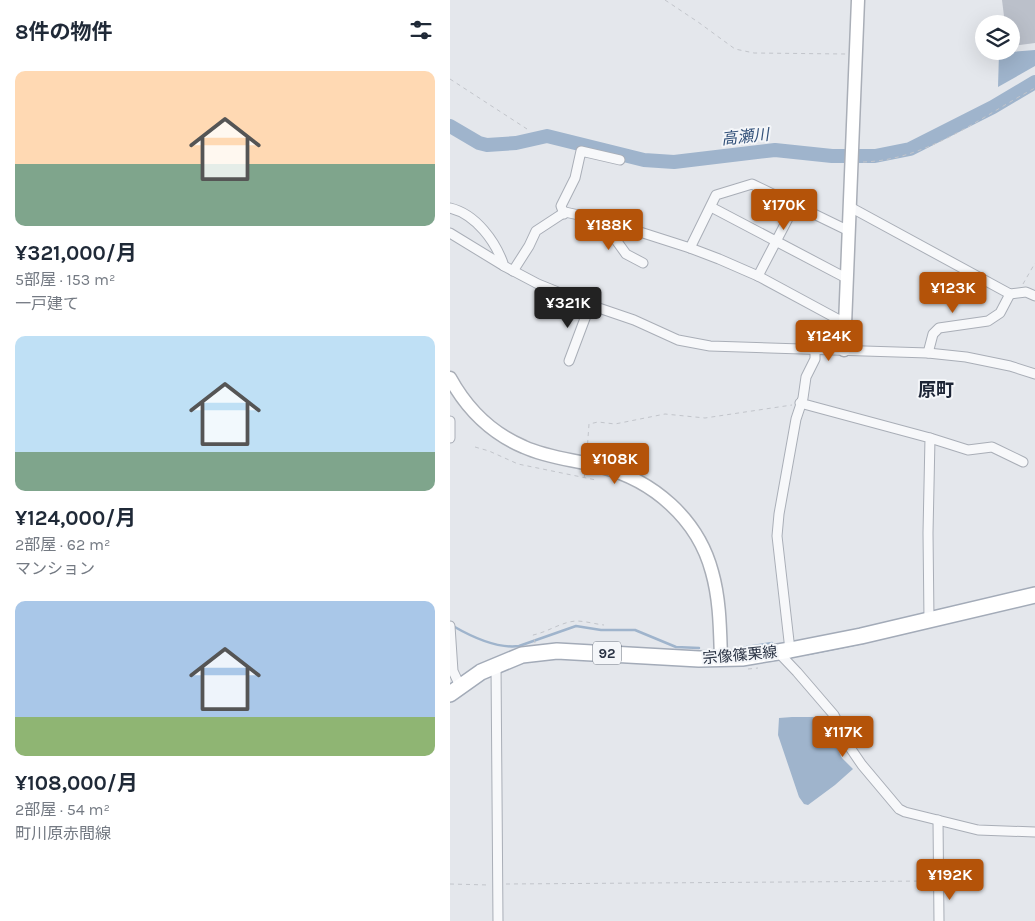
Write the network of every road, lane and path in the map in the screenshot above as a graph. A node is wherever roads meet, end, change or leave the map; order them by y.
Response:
1 (665, 0) edge
2 (858, 0) edge
3 (856, 54) junction
4 (450, 79) edge
5 (1035, 88) edge
6 (527, 129) dead end
7 (620, 160) dead end
8 (851, 162) junction
9 (795, 205) junction
10 (711, 207) junction
11 (850, 207) junction
12 (450, 208) edge
13 (564, 214) junction
14 (588, 217) junction
15 (849, 231) junction
16 (450, 233) edge
17 (777, 241) junction
18 (690, 248) junction
19 (1035, 262) edge
20 (643, 263) dead end
21 (504, 266) junction
22 (513, 271) junction
23 (758, 276) junction
24 (846, 278) junction
25 (1015, 294) junction
26 (1035, 296) edge
27 (590, 305) junction
28 (845, 323) junction
29 (815, 350) junction
30 (844, 350) junction
31 (928, 353) junction
32 (569, 361) dead end
33 (1035, 374) edge
34 (450, 378) edge
35 (800, 403) junction
36 (450, 421) edge
37 (450, 438) edge
38 (930, 438) junction
39 (475, 447) dead end
40 (1023, 462) dead end
41 (586, 463) junction
42 (596, 480) dead end
43 (1035, 596) edge
44 (930, 620) junction
45 (604, 625) dead end
46 (450, 626) edge
47 (784, 651) junction
48 (537, 653) junction
49 (721, 659) junction
50 (496, 665) junction
51 (455, 690) edge
52 (938, 820) junction
53 (1035, 832) edge
54 (938, 881) junction
55 (450, 884) edge
56 (497, 884) junction
57 (498, 921) edge
58 (938, 921) edge

1 - 3 path
2 - 3 main road
3 - 8 main road
4 - 6 path
5 - 8 path
7 - 13 street
8 - 11 main road
9 - 10 street
9 - 15 street
9 - 17 street
10 - 17 street
10 - 18 street
11 - 15 main road
11 - 25 street
12 - 21 street
13 - 14 street
13 - 22 street
14 - 18 street
14 - 20 street
15 - 24 main road
16 - 21 street
17 - 23 street
17 - 24 street
18 - 23 street
19 - 25 path
21 - 22 street
22 - 27 street
23 - 28 street
24 - 28 main road
25 - 26 street
25 - 31 street
27 - 29 street
27 - 32 street
28 - 30 main road
29 - 30 street
29 - 35 street
30 - 31 street
31 - 33 street
34 - 41 main road
35 - 38 street
35 - 41 path
35 - 47 street
36 - 37 street
38 - 40 street
38 - 44 street
39 - 42 path
41 - 49 main road
43 - 44 main road, 宗像篠栗線 / 92
44 - 47 main road, 宗像篠栗線 / 92
45 - 48 path
46 - 51 street
47 - 49 main road, 宗像篠栗線 / 92
47 - 52 street
48 - 49 main road, 宗像篠栗線 / 92
48 - 50 main road, 宗像篠栗線 / 92
50 - 51 main road, 宗像篠栗線 / 92
50 - 56 street
52 - 53 street
52 - 54 street
54 - 56 path
54 - 58 street
55 - 56 path
56 - 57 street

